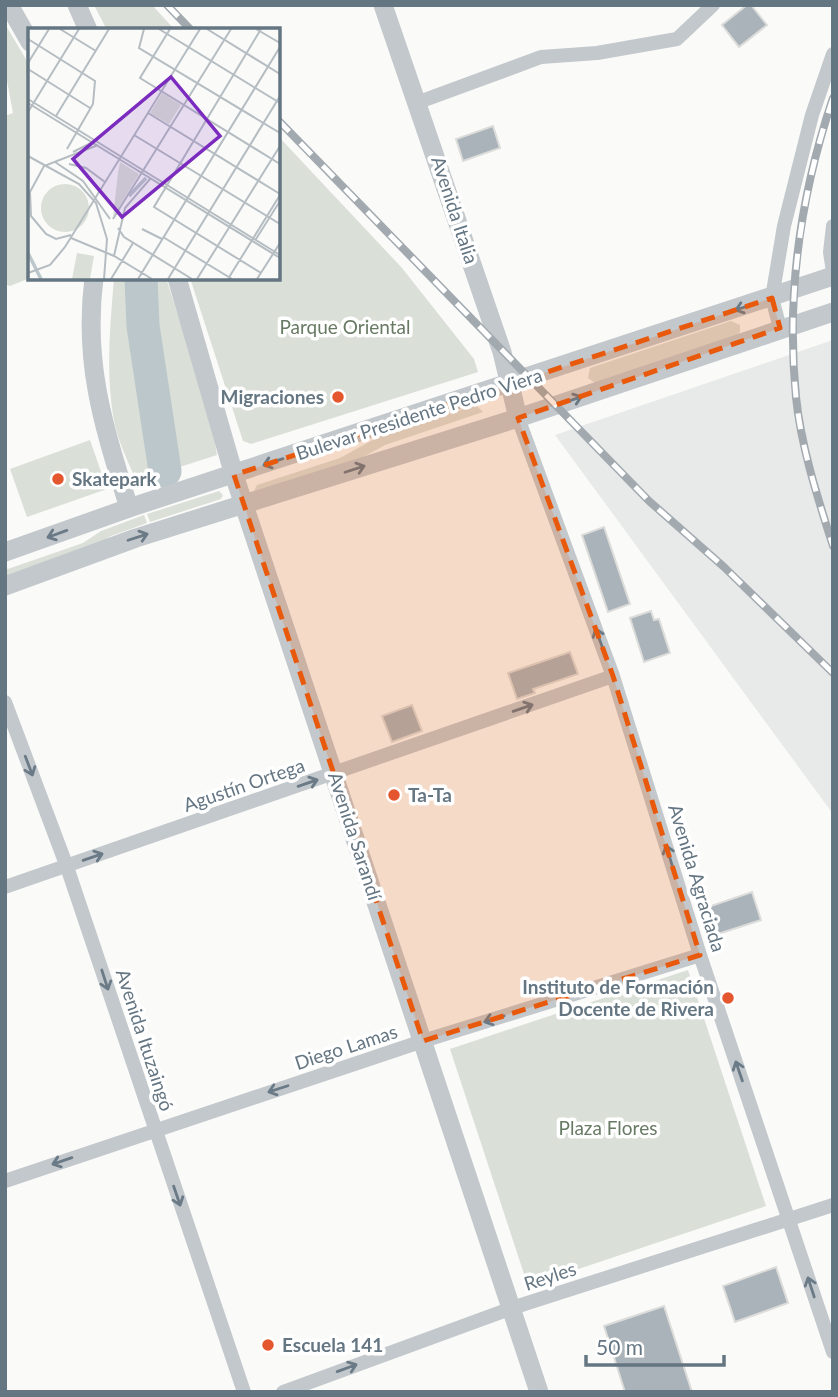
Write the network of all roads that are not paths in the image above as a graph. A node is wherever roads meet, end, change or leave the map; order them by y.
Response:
1 (9, 5) edge
2 (77, 5) edge
3 (383, 5) edge
4 (713, 5) edge
5 (87, 28) edge
6 (28, 38) edge
7 (833, 54) edge
8 (419, 102) junction
9 (833, 226) edge
10 (833, 274) edge
11 (94, 280) edge
12 (178, 280) edge
13 (772, 298) junction
14 (833, 312) edge
15 (780, 328) junction
16 (509, 382) junction
17 (518, 418) junction
18 (234, 475) junction
19 (244, 505) junction
20 (129, 508) junction
21 (5, 552) edge
22 (5, 586) edge
23 (613, 676) junction
24 (5, 702) edge
25 (334, 774) junction
26 (67, 866) junction
27 (5, 887) edge
28 (700, 955) junction
29 (423, 1041) junction
30 (155, 1130) junction
31 (5, 1181) edge
32 (833, 1205) edge
33 (789, 1220) junction
34 (512, 1308) junction
35 (833, 1352) edge
36 (244, 1392) edge
37 (282, 1392) edge
38 (539, 1392) edge

1 - 6 street
2 - 5 street
3 - 8 street, Avenida Italia
4 - 8 street
7 - 13 street
8 - 16 street, Avenida Italia
9 - 10 street
10 - 13 street, Bulevar Presidente Pedro Viera
11 - 20 street
12 - 18 street, Avenida Sarandí
13 - 15 street
13 -> 16 street, Bulevar Presidente Pedro Viera
14 - 15 street, Bulevar Presidente Pedro Viera
17 -> 15 street, Bulevar Presidente Pedro Viera
16 - 17 street, Avenida Italia
16 -> 18 street, Bulevar Presidente Pedro Viera
19 -> 17 street, Bulevar Presidente Pedro Viera
23 -> 17 street, Avenida Agraciada
18 - 19 street, Avenida Sarandí
18 - 20 street, Bulevar Presidente Pedro Viera
22 -> 19 street, Bulevar Presidente Pedro Viera
19 - 25 street, Avenida Sarandí
20 -> 21 street, Bulevar Presidente Pedro Viera
25 -> 23 street, Agustín Ortega
28 -> 23 street, Avenida Agraciada
24 -> 26 street, Avenida Ituzaingó
26 -> 25 street, Agustín Ortega
25 - 29 street, Avenida Sarandí
26 - 27 street, Agustín Ortega
26 -> 30 street, Avenida Ituzaingó
28 -> 29 street, Diego Lamas
33 -> 28 street, Avenida Agraciada
29 -> 30 street, Diego Lamas
29 - 34 street, Avenida Sarandí
30 -> 31 street, Diego Lamas
30 -> 36 street, Avenida Ituzaingó
32 - 33 street, Reyles
33 - 34 street, Reyles
35 -> 33 street, Avenida Agraciada
37 -> 34 street, Reyles
34 - 38 street, Avenida Sarandí

